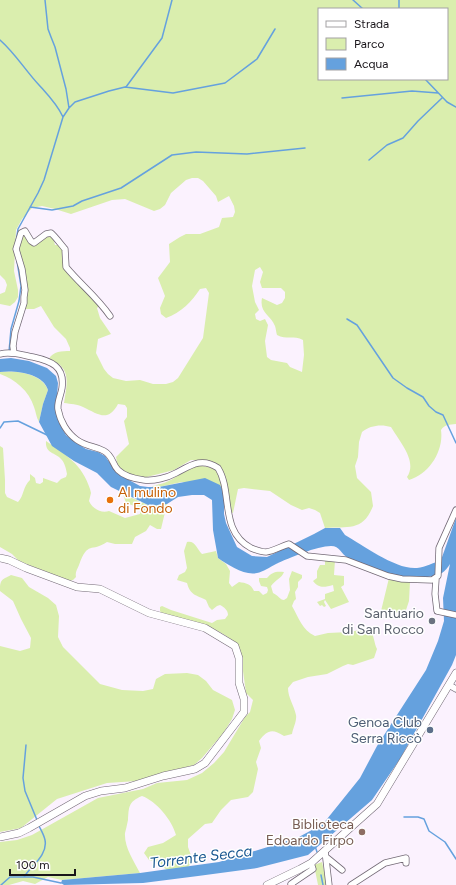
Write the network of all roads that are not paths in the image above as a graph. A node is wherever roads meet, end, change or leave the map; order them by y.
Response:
1 (110, 316) dead end
2 (11, 353) junction
3 (0, 354) edge
4 (456, 510) edge
5 (0, 558) edge
6 (437, 577) junction
7 (456, 615) edge
8 (456, 673) edge
9 (449, 685) junction
10 (456, 690) edge
11 (0, 837) edge
12 (325, 853) junction
13 (311, 863) junction
14 (406, 863) dead end
15 (342, 870) dead end
16 (267, 885) edge
17 (292, 885) edge
18 (329, 885) edge
19 (351, 885) edge

1 - 2 street
2 - 3 street
2 - 6 street
4 - 6 street
5 - 11 main road
6 - 7 street
8 - 9 main road
9 - 10 street
9 - 12 main road
12 - 13 main road
12 - 15 street
12 - 18 street
13 - 16 main road
13 - 17 street
14 - 19 street

